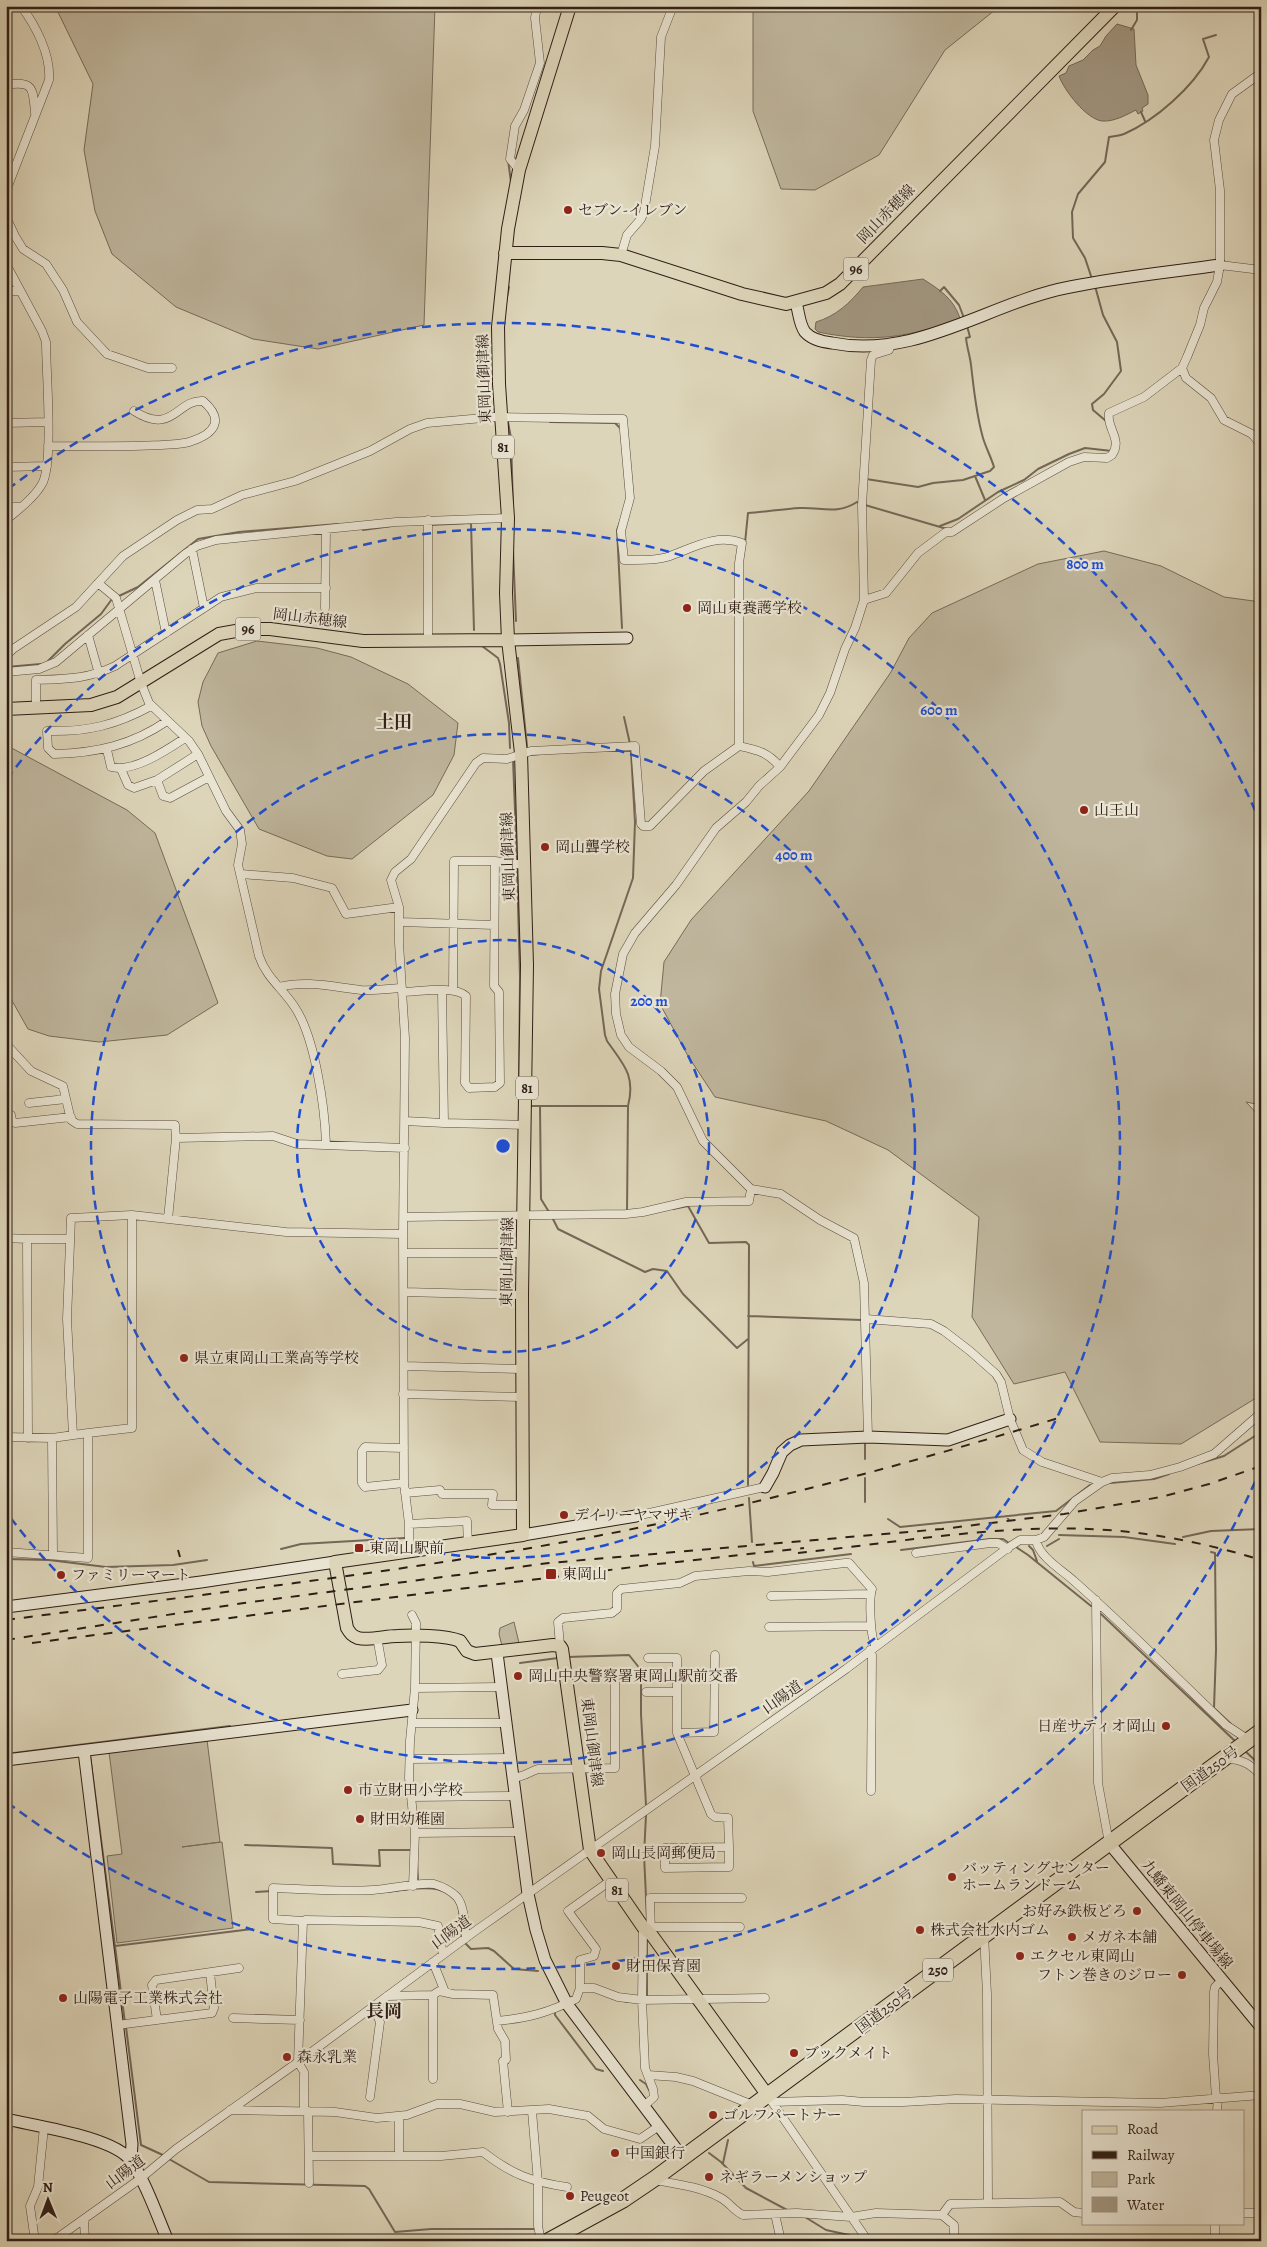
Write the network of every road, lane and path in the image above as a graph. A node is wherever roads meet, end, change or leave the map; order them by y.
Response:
1 (21, 6) edge
2 (537, 6) edge
3 (570, 6) edge
4 (673, 6) edge
5 (1115, 6) edge
6 (1261, 73) edge
7 (6, 85) edge
8 (35, 116) junction
9 (519, 170) junction
10 (6, 191) edge
11 (6, 217) edge
12 (505, 253) junction
13 (622, 255) junction
14 (6, 264) edge
15 (1220, 266) junction
16 (1261, 270) edge
17 (6, 291) edge
18 (20, 291) junction
19 (796, 303) junction
20 (891, 344) junction
21 (172, 368) dead end
22 (1182, 368) junction
23 (134, 411) dead end
24 (501, 416) junction
25 (48, 422) junction
26 (6, 423) edge
27 (1261, 445) edge
28 (48, 446) junction
29 (47, 466) junction
30 (6, 467) edge
31 (6, 506) edge
32 (21, 507) junction
33 (508, 518) junction
34 (6, 520) edge
35 (428, 523) junction
36 (326, 529) junction
37 (192, 549) junction
38 (155, 580) junction
39 (98, 583) junction
40 (326, 588) junction
41 (864, 600) junction
42 (120, 608) junction
43 (204, 608) junction
44 (326, 608) dead end
45 (166, 633) junction
46 (88, 635) junction
47 (627, 638) dead end
48 (508, 640) junction
49 (428, 641) junction
50 (133, 655) junction
51 (6, 656) edge
52 (6, 672) edge
53 (99, 674) junction
54 (141, 683) junction
55 (152, 706) junction
56 (36, 708) junction
57 (6, 709) edge
58 (167, 721) junction
59 (185, 738) junction
60 (739, 746) junction
61 (107, 750) junction
62 (521, 752) junction
63 (198, 754) junction
64 (780, 768) junction
65 (121, 770) junction
66 (208, 777) junction
67 (157, 780) junction
68 (495, 861) junction
69 (519, 865) junction
70 (241, 874) junction
71 (399, 907) junction
72 (400, 922) junction
73 (454, 925) junction
74 (494, 925) junction
75 (279, 988) junction
76 (402, 990) junction
77 (442, 990) junction
78 (453, 990) junction
79 (6, 1044) edge
80 (66, 1099) junction
81 (29, 1103) dead end
82 (6, 1116) edge
83 (70, 1117) junction
84 (405, 1122) junction
85 (444, 1123) junction
86 (526, 1125) junction
87 (176, 1138) junction
88 (326, 1145) junction
89 (405, 1148) junction
90 (751, 1189) junction
91 (524, 1214) junction
92 (132, 1215) junction
93 (404, 1217) junction
94 (168, 1219) junction
95 (403, 1234) junction
96 (6, 1238) edge
97 (69, 1238) junction
98 (28, 1239) junction
99 (404, 1253) junction
100 (523, 1253) junction
101 (404, 1292) junction
102 (522, 1294) junction
103 (866, 1319) junction
104 (404, 1366) junction
105 (522, 1369) junction
106 (404, 1394) junction
107 (522, 1397) junction
108 (1261, 1413) edge
109 (1010, 1419) junction
110 (88, 1433) junction
111 (73, 1435) junction
112 (6, 1437) edge
113 (868, 1437) junction
114 (28, 1438) junction
115 (52, 1438) junction
116 (404, 1448) junction
117 (1102, 1482) junction
118 (404, 1484) junction
119 (764, 1487) joint
120 (405, 1493) junction
121 (522, 1505) junction
122 (636, 1516) joint
123 (409, 1524) junction
124 (523, 1535) junction
125 (1036, 1540) junction
126 (468, 1544) junction
127 (1009, 1548) junction
128 (6, 1552) edge
129 (409, 1552) junction
130 (916, 1553) dead end
131 (53, 1555) junction
132 (336, 1562) junction
133 (870, 1594) junction
134 (771, 1596) dead end
135 (1096, 1600) junction
136 (6, 1607) edge
137 (412, 1616) dead end
138 (872, 1626) junction
139 (769, 1627) dead end
140 (416, 1637) junction
141 (377, 1638) junction
142 (560, 1646) junction
143 (873, 1648) junction
144 (497, 1653) junction
145 (716, 1655) dead end
146 (648, 1658) dead end
147 (342, 1674) dead end
148 (615, 1683) dead end
149 (501, 1687) junction
150 (415, 1688) junction
151 (646, 1692) dead end
152 (677, 1692) junction
153 (412, 1710) junction
154 (412, 1723) junction
155 (506, 1723) junction
156 (678, 1736) junction
157 (1248, 1740) edge
158 (84, 1751) junction
159 (511, 1758) junction
160 (1224, 1758) junction
161 (410, 1759) junction
162 (6, 1760) edge
163 (578, 1767) junction
164 (1261, 1775) edge
165 (695, 1776) junction
166 (513, 1778) junction
167 (871, 1791) dead end
168 (515, 1796) junction
169 (412, 1797) junction
170 (520, 1832) junction
171 (415, 1833) junction
172 (1108, 1843) junction
173 (728, 1847) junction
174 (590, 1850) junction
175 (610, 1881) junction
176 (412, 1886) junction
177 (528, 1894) junction
178 (742, 1898) dead end
179 (303, 1922) junction
180 (740, 1927) dead end
181 (648, 1929) junction
182 (984, 1935) junction
183 (466, 1938) junction
184 (443, 1955) junction
185 (433, 1962) junction
186 (239, 1968) dead end
187 (210, 1973) junction
188 (1222, 1980) junction
189 (580, 1988) junction
190 (445, 1992) junction
191 (433, 1995) junction
192 (387, 1996) junction
193 (765, 1998) dead end
194 (698, 1999) junction
195 (642, 2000) junction
196 (373, 2006) junction
197 (558, 2008) junction
198 (233, 2018) dead end
199 (157, 2020) junction
200 (300, 2020) junction
201 (496, 2021) junction
202 (123, 2024) junction
203 (1261, 2027) edge
204 (298, 2062) junction
205 (648, 2075) junction
206 (433, 2079) dead end
207 (1261, 2095) edge
208 (370, 2097) dead end
209 (1217, 2098) junction
210 (770, 2099) junction
211 (987, 2101) junction
212 (644, 2106) junction
213 (755, 2106) junction
214 (230, 2110) junction
215 (1217, 2110) edge
216 (306, 2111) junction
217 (532, 2111) junction
218 (508, 2112) junction
219 (400, 2116) junction
220 (8, 2119) edge
221 (659, 2126) junction
222 (44, 2127) junction
223 (6, 2150) edge
224 (309, 2156) junction
225 (399, 2156) junction
226 (683, 2158) junction
227 (131, 2159) junction
228 (140, 2179) junction
229 (660, 2181) junction
230 (309, 2183) dead end
231 (538, 2183) junction
232 (567, 2187) dead end
233 (988, 2203) junction
234 (1244, 2212) edge
235 (1082, 2213) edge
236 (1261, 2213) edge
237 (775, 2214) junction
238 (942, 2215) junction
239 (851, 2217) junction
240 (84, 2220) junction
241 (1215, 2224) edge
242 (35, 2241) edge
243 (53, 2241) edge
244 (85, 2241) edge
245 (168, 2241) edge
246 (542, 2241) edge
247 (548, 2241) edge
248 (782, 2241) edge
249 (868, 2241) edge
250 (954, 2241) edge
251 (1215, 2241) edge

1 - 8 street
2 - 9 street
3 - 9 main road, 東岡山御津線 / 81
4 - 13 street
5 - 19 main road, 岡山赤穂線 / 96
6 - 15 street
7 - 8 street
8 - 10 street
9 - 12 main road, 東岡山御津線 / 81
11 - 21 street
12 - 13 main road, 岡山赤穂線 / 96
12 - 24 main road, 東岡山御津線 / 81
13 - 19 main road, 岡山赤穂線 / 96
14 - 18 street
15 - 16 street
15 - 20 street
15 - 22 street
17 - 18 street
18 - 25 street
19 - 20 street
20 - 41 street
22 - 27 street
22 - 41 street
23 - 28 street
24 - 33 main road, 東岡山御津線 / 81
24 - 39 street
24 - 60 street
25 - 26 street
25 - 28 street
28 - 29 street
29 - 30 street
29 - 32 street
31 - 32 street
32 - 34 street
33 - 35 street
33 - 48 main road, 東岡山御津線 / 81
35 - 36 street
35 - 49 street
36 - 37 street
36 - 40 street
37 - 38 street
37 - 43 street
38 - 42 street
38 - 45 street
39 - 42 street
39 - 51 street
40 - 43 street
40 - 44 street
41 - 64 street
42 - 46 street
42 - 50 street
43 - 45 street
45 - 50 street
46 - 52 street
46 - 53 street
47 - 48 street
48 - 49 main road, 岡山赤穂線 / 96
48 - 62 main road, 東岡山御津線 / 81
49 - 54 main road, 岡山赤穂線 / 96
50 - 53 street
50 - 54 street
53 - 56 street
54 - 55 street
54 - 56 main road, 岡山赤穂線 / 96
55 - 58 street
55 - 61 street
56 - 57 main road, 岡山赤穂線 / 96
58 - 59 street
58 - 61 street
59 - 63 street
59 - 65 street
60 - 62 street
60 - 64 street
61 - 65 street
62 - 69 main road, 東岡山御津線 / 81
62 - 71 street
63 - 66 street
63 - 67 street
64 - 90 street
65 - 67 street
66 - 67 street
66 - 70 street
68 - 69 street
68 - 73 street
68 - 74 street
69 - 86 main road, 東岡山御津線 / 81
70 - 71 street
70 - 75 street
71 - 72 street
72 - 73 street
72 - 76 street
73 - 74 street
73 - 78 street
74 - 78 street
75 - 76 street
75 - 88 street
76 - 77 street
76 - 84 street
77 - 78 street
77 - 85 street
79 - 80 street
80 - 81 street
80 - 83 street
82 - 83 street
83 - 87 street
84 - 85 street
84 - 89 street
85 - 86 street
86 - 91 main road, 東岡山御津線 / 81
87 - 88 street
87 - 94 street
88 - 89 street
89 - 93 street
90 - 91 street
90 - 103 street
91 - 93 street
91 - 100 main road, 東岡山御津線 / 81
92 - 94 street
92 - 97 street
92 - 110 street
93 - 95 street
94 - 95 street
95 - 99 street
96 - 98 street
97 - 98 street
97 - 111 street
98 - 114 street
99 - 100 street
99 - 101 street
100 - 102 main road, 東岡山御津線 / 81
101 - 102 street
101 - 104 street
102 - 105 main road, 東岡山御津線 / 81
103 - 109 street
103 - 113 street
104 - 105 street
104 - 106 street
105 - 107 main road, 東岡山御津線 / 81
106 - 107 street
106 - 116 street
107 - 121 main road, 東岡山御津線 / 81
108 - 117 street
109 - 113 street
109 - 117 street
110 - 111 street
110 - 131 street
111 - 115 street
112 - 114 street
113 - 119 street
114 - 115 street
115 - 131 street
116 - 118 street
116 - 118 street
117 - 125 street
118 - 120 street
119 - 122 street
120 - 121 street
120 - 123 street
121 - 124 main road, 東岡山御津線 / 81
122 - 124 street
123 - 126 street
123 - 129 street
124 - 126 main road
125 - 127 street, 山陽道
125 - 135 street
126 - 129 main road
127 - 130 street
127 - 143 street, 山陽道
128 - 131 street
129 - 132 main road
132 - 136 street
132 - 141 main road
133 - 134 street
133 - 138 street
133 - 142 street
135 - 157 street
135 - 172 street
137 - 140 street
138 - 139 street
138 - 143 street
140 - 141 main road
140 - 144 main road
140 - 150 street
141 - 147 street
142 - 144 main road
142 - 163 main road, 東岡山御津線 / 81
143 - 165 street, 山陽道
143 - 167 street
144 - 149 street
145 - 156 street
146 - 152 street
148 - 163 street
149 - 150 street
149 - 155 street
150 - 153 street
151 - 152 street
152 - 156 street
153 - 154 street
153 - 158 street
154 - 155 street
154 - 161 street
155 - 159 street
156 - 165 street
157 - 160 highway, 国道250号 / 250
158 - 162 street
158 - 202 street
159 - 161 street
159 - 166 street
160 - 164 street
160 - 172 highway, 国道250号 / 250
161 - 169 street
163 - 166 street
163 - 174 main road, 東岡山御津線 / 81
165 - 173 street
165 - 174 street, 山陽道
166 - 168 street
168 - 169 street
168 - 170 street
169 - 171 street
170 - 171 street
170 - 177 street
171 - 176 street
172 - 182 highway, 国道250号 / 250
172 - 188 street, 九蟠東岡山停車場線
173 - 173 street
174 - 175 main road, 東岡山御津線 / 81
174 - 177 street, 山陽道
175 - 181 main road, 東岡山御津線 / 81
175 - 189 street
176 - 179 street
176 - 183 street
177 - 183 street, 山陽道
177 - 197 street
178 - 181 street
179 - 184 street
179 - 200 street
180 - 181 street
181 - 194 main road, 東岡山御津線 / 81
181 - 195 street
182 - 210 highway, 国道250号 / 250
182 - 211 street
183 - 184 street, 山陽道
184 - 185 street, 山陽道
185 - 190 street
185 - 192 street, 山陽道
186 - 187 street
187 - 199 street
187 - 199 street
188 - 203 street, 九蟠東岡山停車場線
188 - 209 street
189 - 195 street
189 - 197 street
190 - 191 street
190 - 201 street
191 - 192 street
191 - 206 street
192 - 196 street, 山陽道
193 - 194 street
194 - 195 street
194 - 210 main road, 東岡山御津線 / 81
195 - 205 street
196 - 204 street, 山陽道
196 - 208 street
197 - 201 street
197 - 212 street
198 - 200 street
199 - 202 street
200 - 204 street
201 - 218 street
202 - 227 street
204 - 214 street, 山陽道
204 - 216 street
205 - 212 street
205 - 213 street
207 - 209 street
209 - 211 street
209 - 215 street
210 - 211 street
210 - 213 highway, 国道250号 / 250
210 - 239 street
211 - 233 street
212 - 221 street
213 - 226 highway, 国道250号 / 250
214 - 216 street
214 - 228 street, 山陽道
216 - 219 street
216 - 224 street
217 - 218 street
217 - 221 street
217 - 231 street
218 - 219 street
219 - 225 street
220 - 222 street
220 - 223 street
221 - 226 street
222 - 227 street
222 - 242 street
224 - 225 street
224 - 230 street
225 - 231 street
226 - 229 highway, 国道250号 / 250
227 - 228 street
228 - 240 street, 山陽道
228 - 245 street
229 - 237 street
229 - 247 highway, 国道250号 / 250
231 - 232 street
231 - 246 street
233 - 235 street
233 - 238 street
234 - 236 street
237 - 239 street
237 - 248 street
238 - 239 street
238 - 250 street
239 - 249 street
240 - 243 street, 山陽道
240 - 244 street
241 - 251 street

